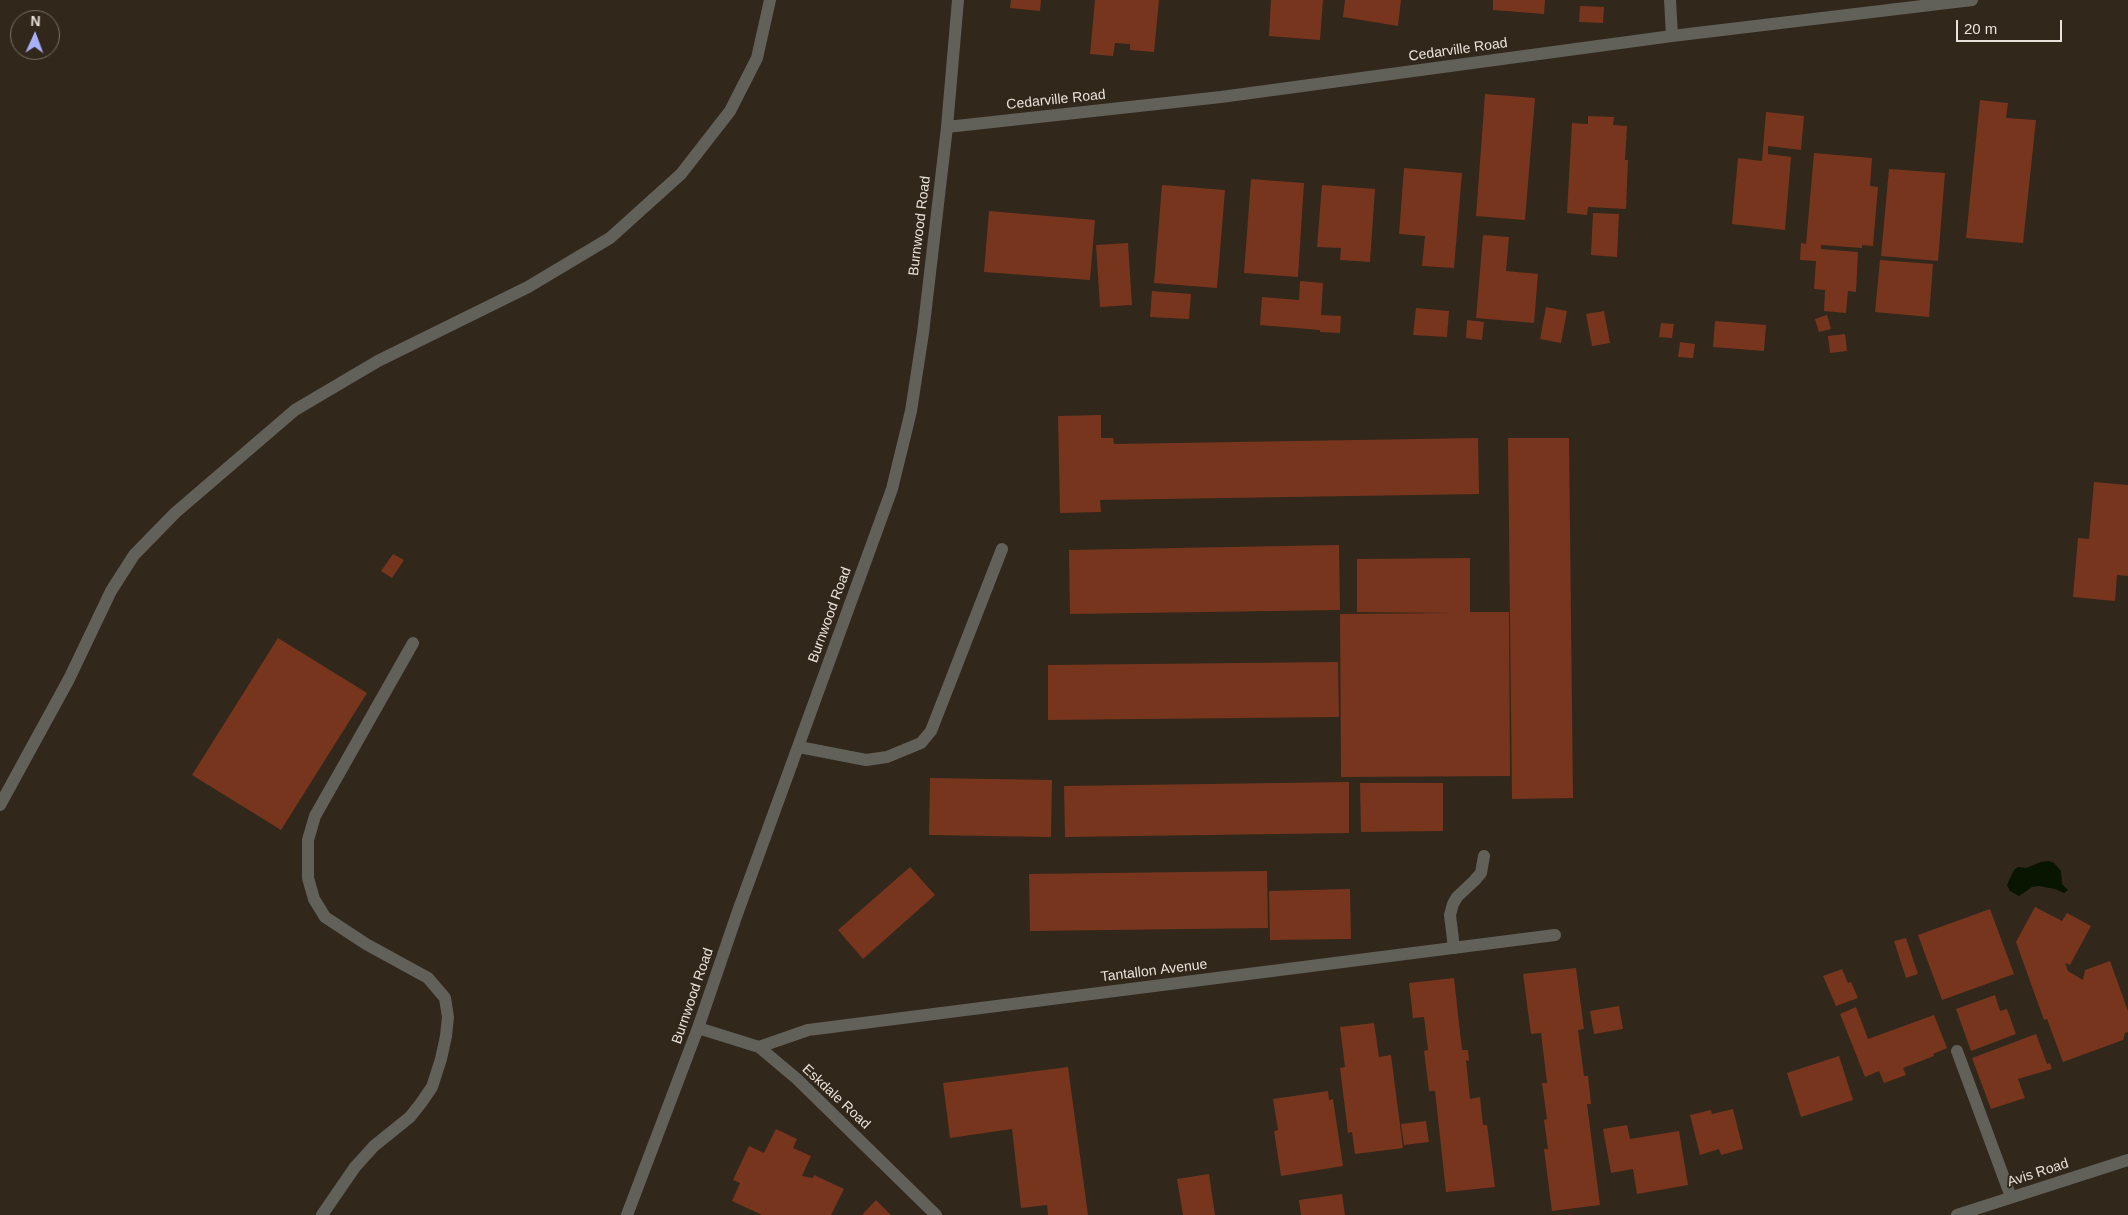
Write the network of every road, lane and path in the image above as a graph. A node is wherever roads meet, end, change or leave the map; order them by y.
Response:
1 (770, 0) edge
2 (958, 0) edge
3 (1670, 0) edge
4 (1972, 0) edge
5 (1672, 36) junction
6 (947, 127) junction
7 (1002, 549) dead end
8 (413, 643) dead end
9 (799, 747) junction
10 (0, 805) edge
11 (1484, 856) dead end
12 (1555, 935) dead end
13 (1454, 948) junction
14 (698, 1028) junction
15 (759, 1047) junction
16 (1957, 1050) dead end
17 (2128, 1160) edge
18 (2011, 1197) junction
19 (322, 1215) edge
20 (627, 1215) edge
21 (936, 1215) edge
22 (1957, 1215) edge

1 - 10 street
2 - 6 street, Burnwood Road
3 - 5 street
4 - 5 street, Cedarville Road
5 - 6 street, Cedarville Road
6 - 9 street, Burnwood Road
7 - 9 street
8 - 19 street
9 - 14 street, Burnwood Road
11 - 13 street
12 - 13 street, Tantallon Avenue
13 - 15 street, Tantallon Avenue
14 - 15 street, Eskdale Road
14 - 20 street, Burnwood Road
15 - 21 street, Eskdale Road
16 - 18 street
17 - 18 street, Avis Road
18 - 22 street, Avis Road

